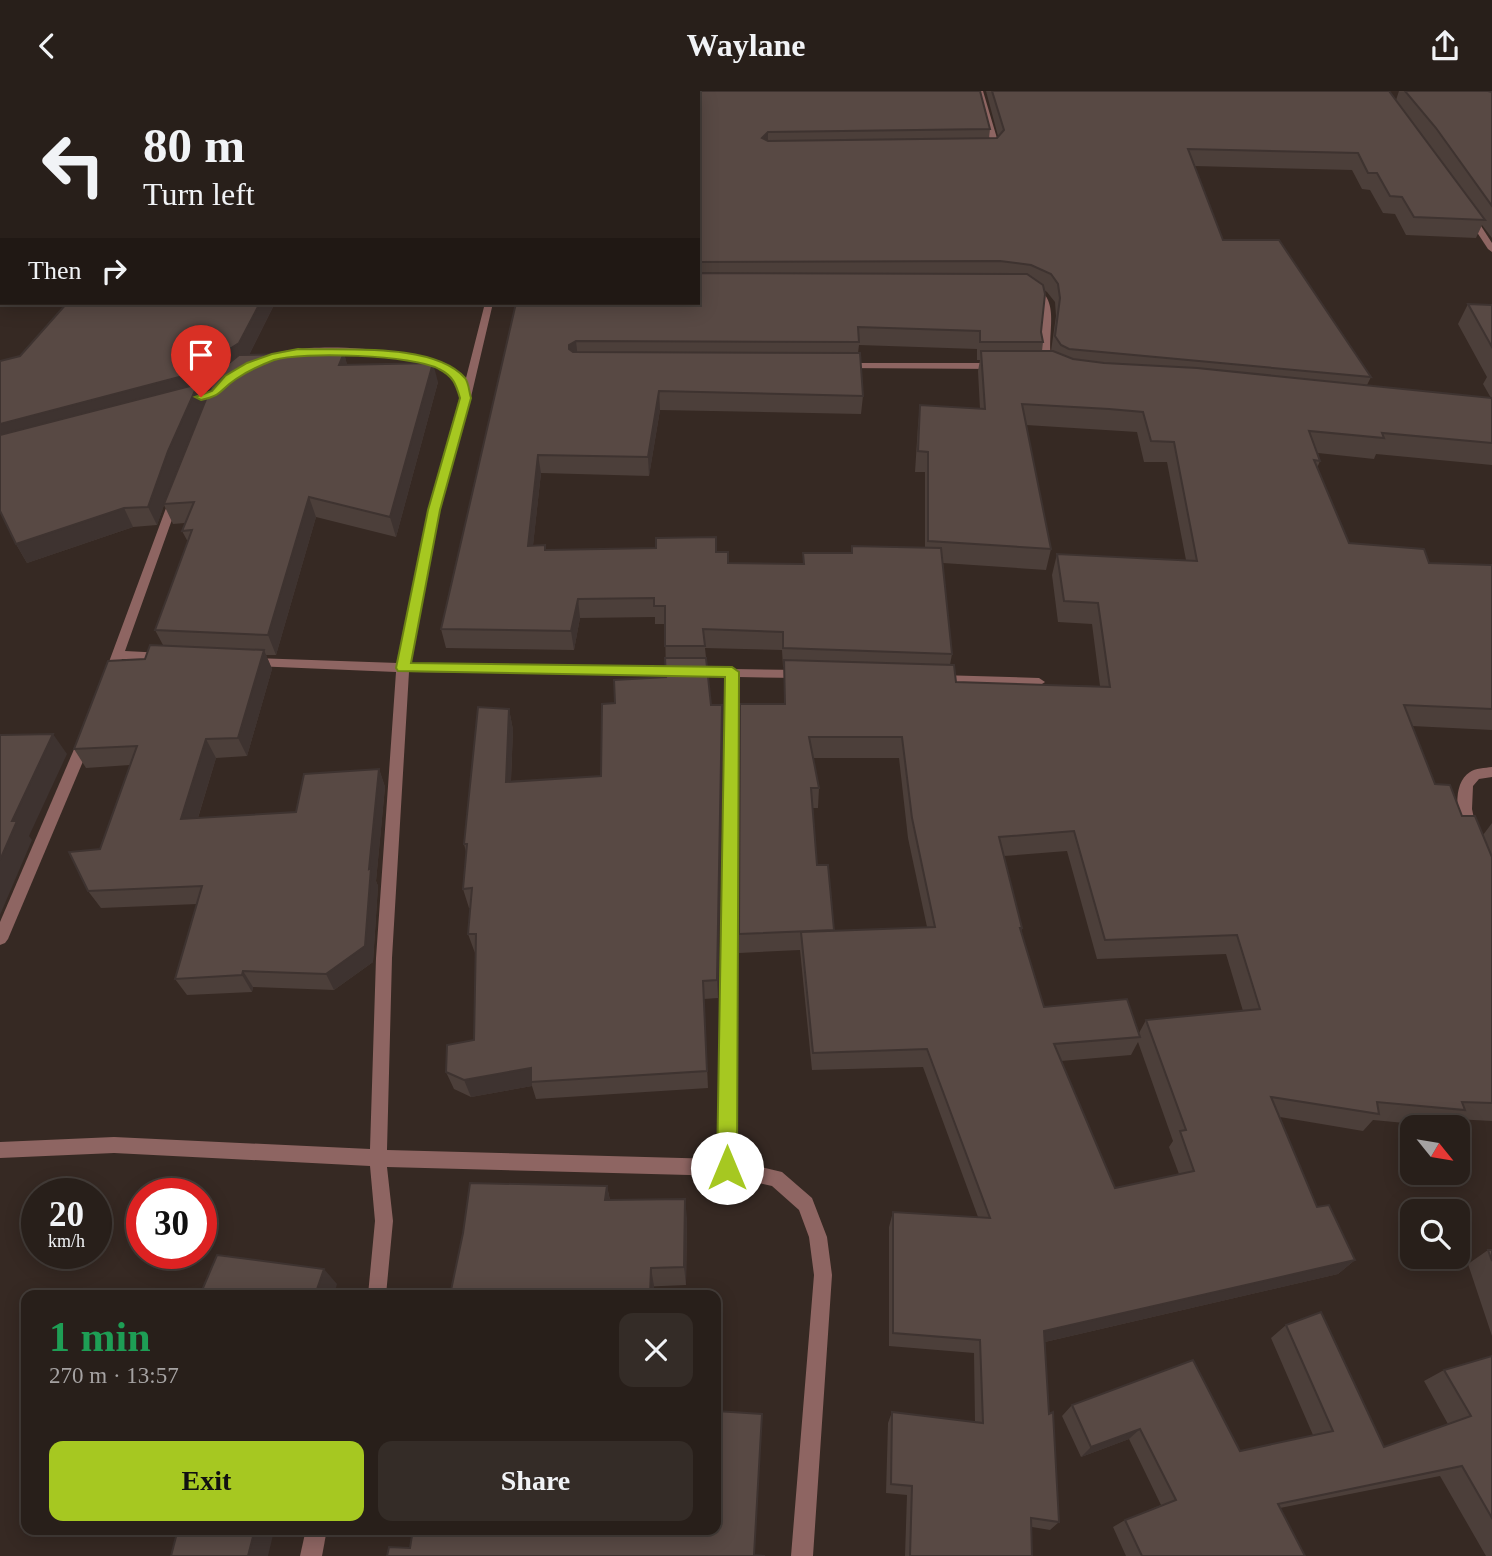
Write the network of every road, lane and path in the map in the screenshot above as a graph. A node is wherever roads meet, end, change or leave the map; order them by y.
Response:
1 (980, 91) edge
2 (972, 151) edge
3 (1466, 211) edge
4 (1492, 249) edge
5 (1017, 285) edge
6 (488, 305) edge
7 (261, 361) edge
8 (827, 366) edge
9 (1007, 366) edge
10 (1035, 366) edge
11 (465, 398) junction
12 (180, 482) edge
13 (118, 655) junction
14 (184, 658) edge
15 (237, 661) edge
16 (403, 668) junction
17 (732, 672) junction
18 (816, 675) edge
19 (927, 679) edge
20 (1039, 682) edge
21 (103, 693) edge
22 (88, 732) edge
23 (1492, 772) edge
24 (1474, 847) edge
25 (0, 939) edge
26 (0, 1150) edge
27 (378, 1158) junction
28 (727, 1168) junction
29 (377, 1290) edge
30 (316, 1535) edge
31 (311, 1556) edge
32 (802, 1556) edge

1 - 2 street
3 - 4 street
5 - 10 street
6 - 11 street
7 - 11 street
8 - 9 street
11 - 16 street
12 - 13 street
13 - 14 street
13 - 21 street
15 - 16 street
16 - 17 street
16 - 27 street
17 - 18 street
17 - 28 street
19 - 20 street
22 - 25 street
23 - 24 street
26 - 27 street
27 - 28 street
27 - 29 street
28 - 32 street
30 - 31 street

